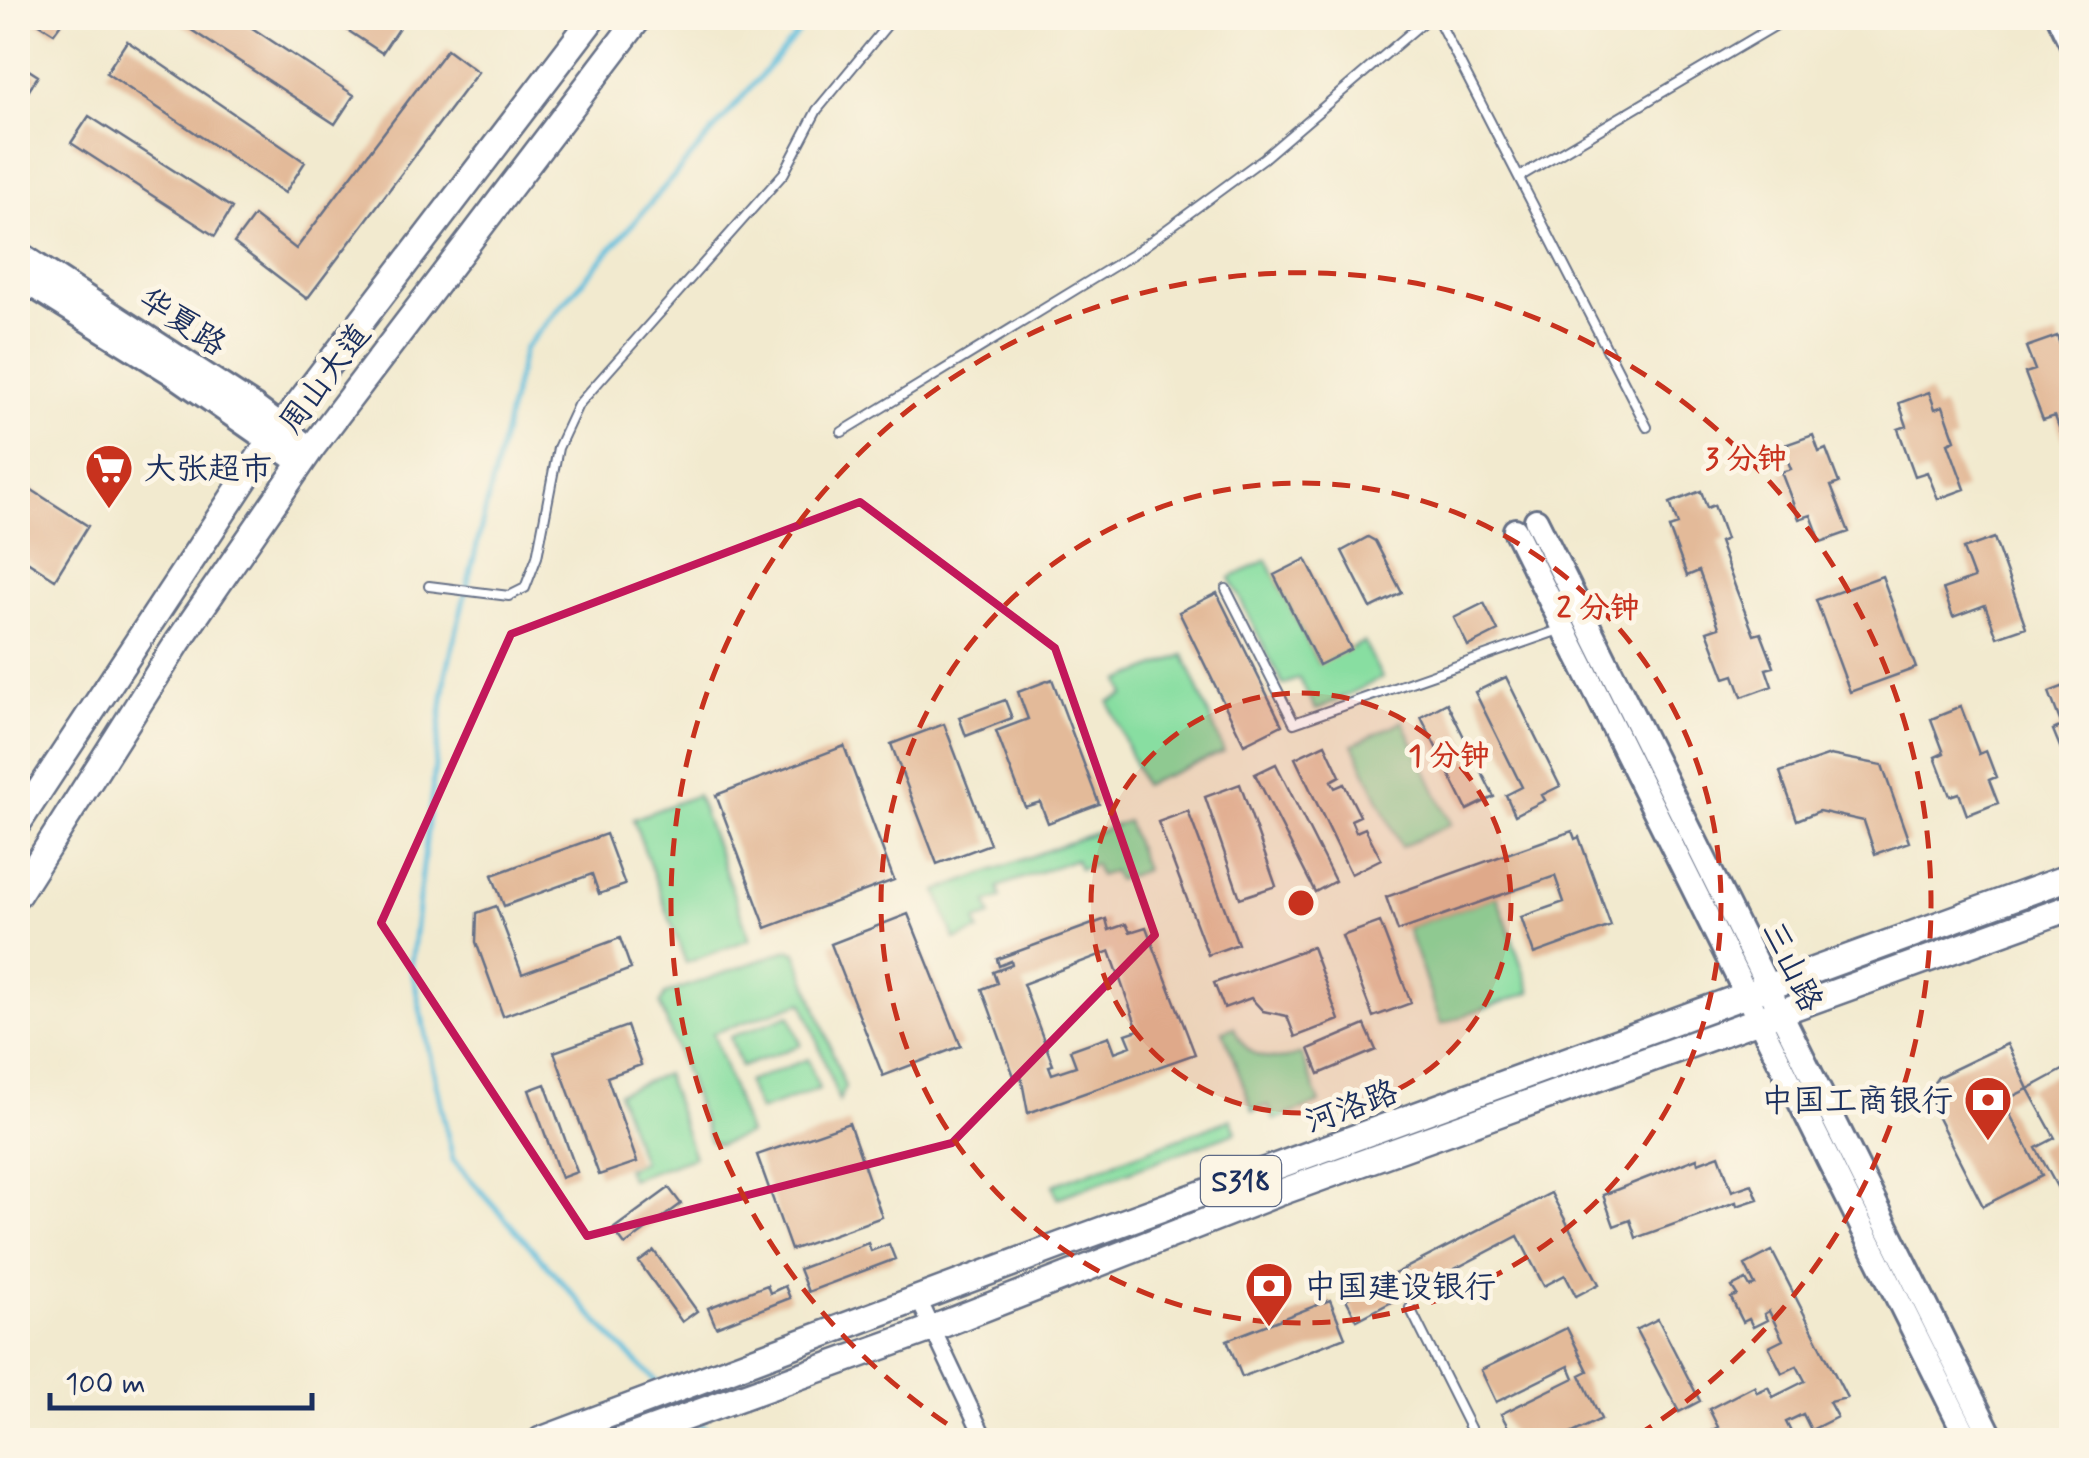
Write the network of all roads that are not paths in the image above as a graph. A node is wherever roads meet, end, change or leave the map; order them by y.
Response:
1 (593, 18) edge
2 (639, 18) edge
3 (893, 18) edge
4 (1428, 18) edge
5 (1437, 18) edge
6 (1788, 18) edge
7 (2055, 18) edge
8 (2072, 54) edge
9 (1519, 177) junction
10 (18, 253) edge
11 (18, 277) edge
12 (1646, 427) dead end
13 (842, 432) dead end
14 (276, 434) junction
15 (306, 456) junction
16 (1526, 525) dead end
17 (428, 586) dead end
18 (1226, 589) dead end
19 (1575, 626) junction
20 (18, 823) edge
21 (2072, 876) edge
22 (18, 894) edge
23 (2072, 907) edge
24 (1756, 992) junction
25 (1769, 1018) junction
26 (918, 1298) junction
27 (1410, 1308) dead end
28 (931, 1329) junction
29 (542, 1440) edge
30 (622, 1440) edge
31 (985, 1440) edge
32 (1476, 1440) edge
33 (1968, 1440) edge
34 (1993, 1440) edge

1 - 14 main road, 周山大道
2 - 15 main road, 周山大道
3 - 17 lane
4 - 13 lane
5 - 9 lane
6 - 9 lane
7 - 8 street
9 - 12 lane
10 - 14 street, 华夏路
11 - 14 street, 华夏路
14 - 15 street, 华夏路
14 - 20 main road, 周山大道
15 - 22 main road, 周山大道
16 - 19 street, 三山路
18 - 19 lane
19 - 24 street, 三山路
21 - 24 main road, 河洛路 / S318
23 - 25 main road, 河洛路 / S318
24 - 25 street, 三山路
24 - 26 main road, 河洛路 / S318
25 - 28 main road, 河洛路 / S318
25 - 33 street, 三山路
25 - 34 street, 三山路
26 - 28 street
26 - 29 main road, 河洛路 / S318
27 - 32 lane
28 - 30 main road, 河洛路 / S318
28 - 31 street

